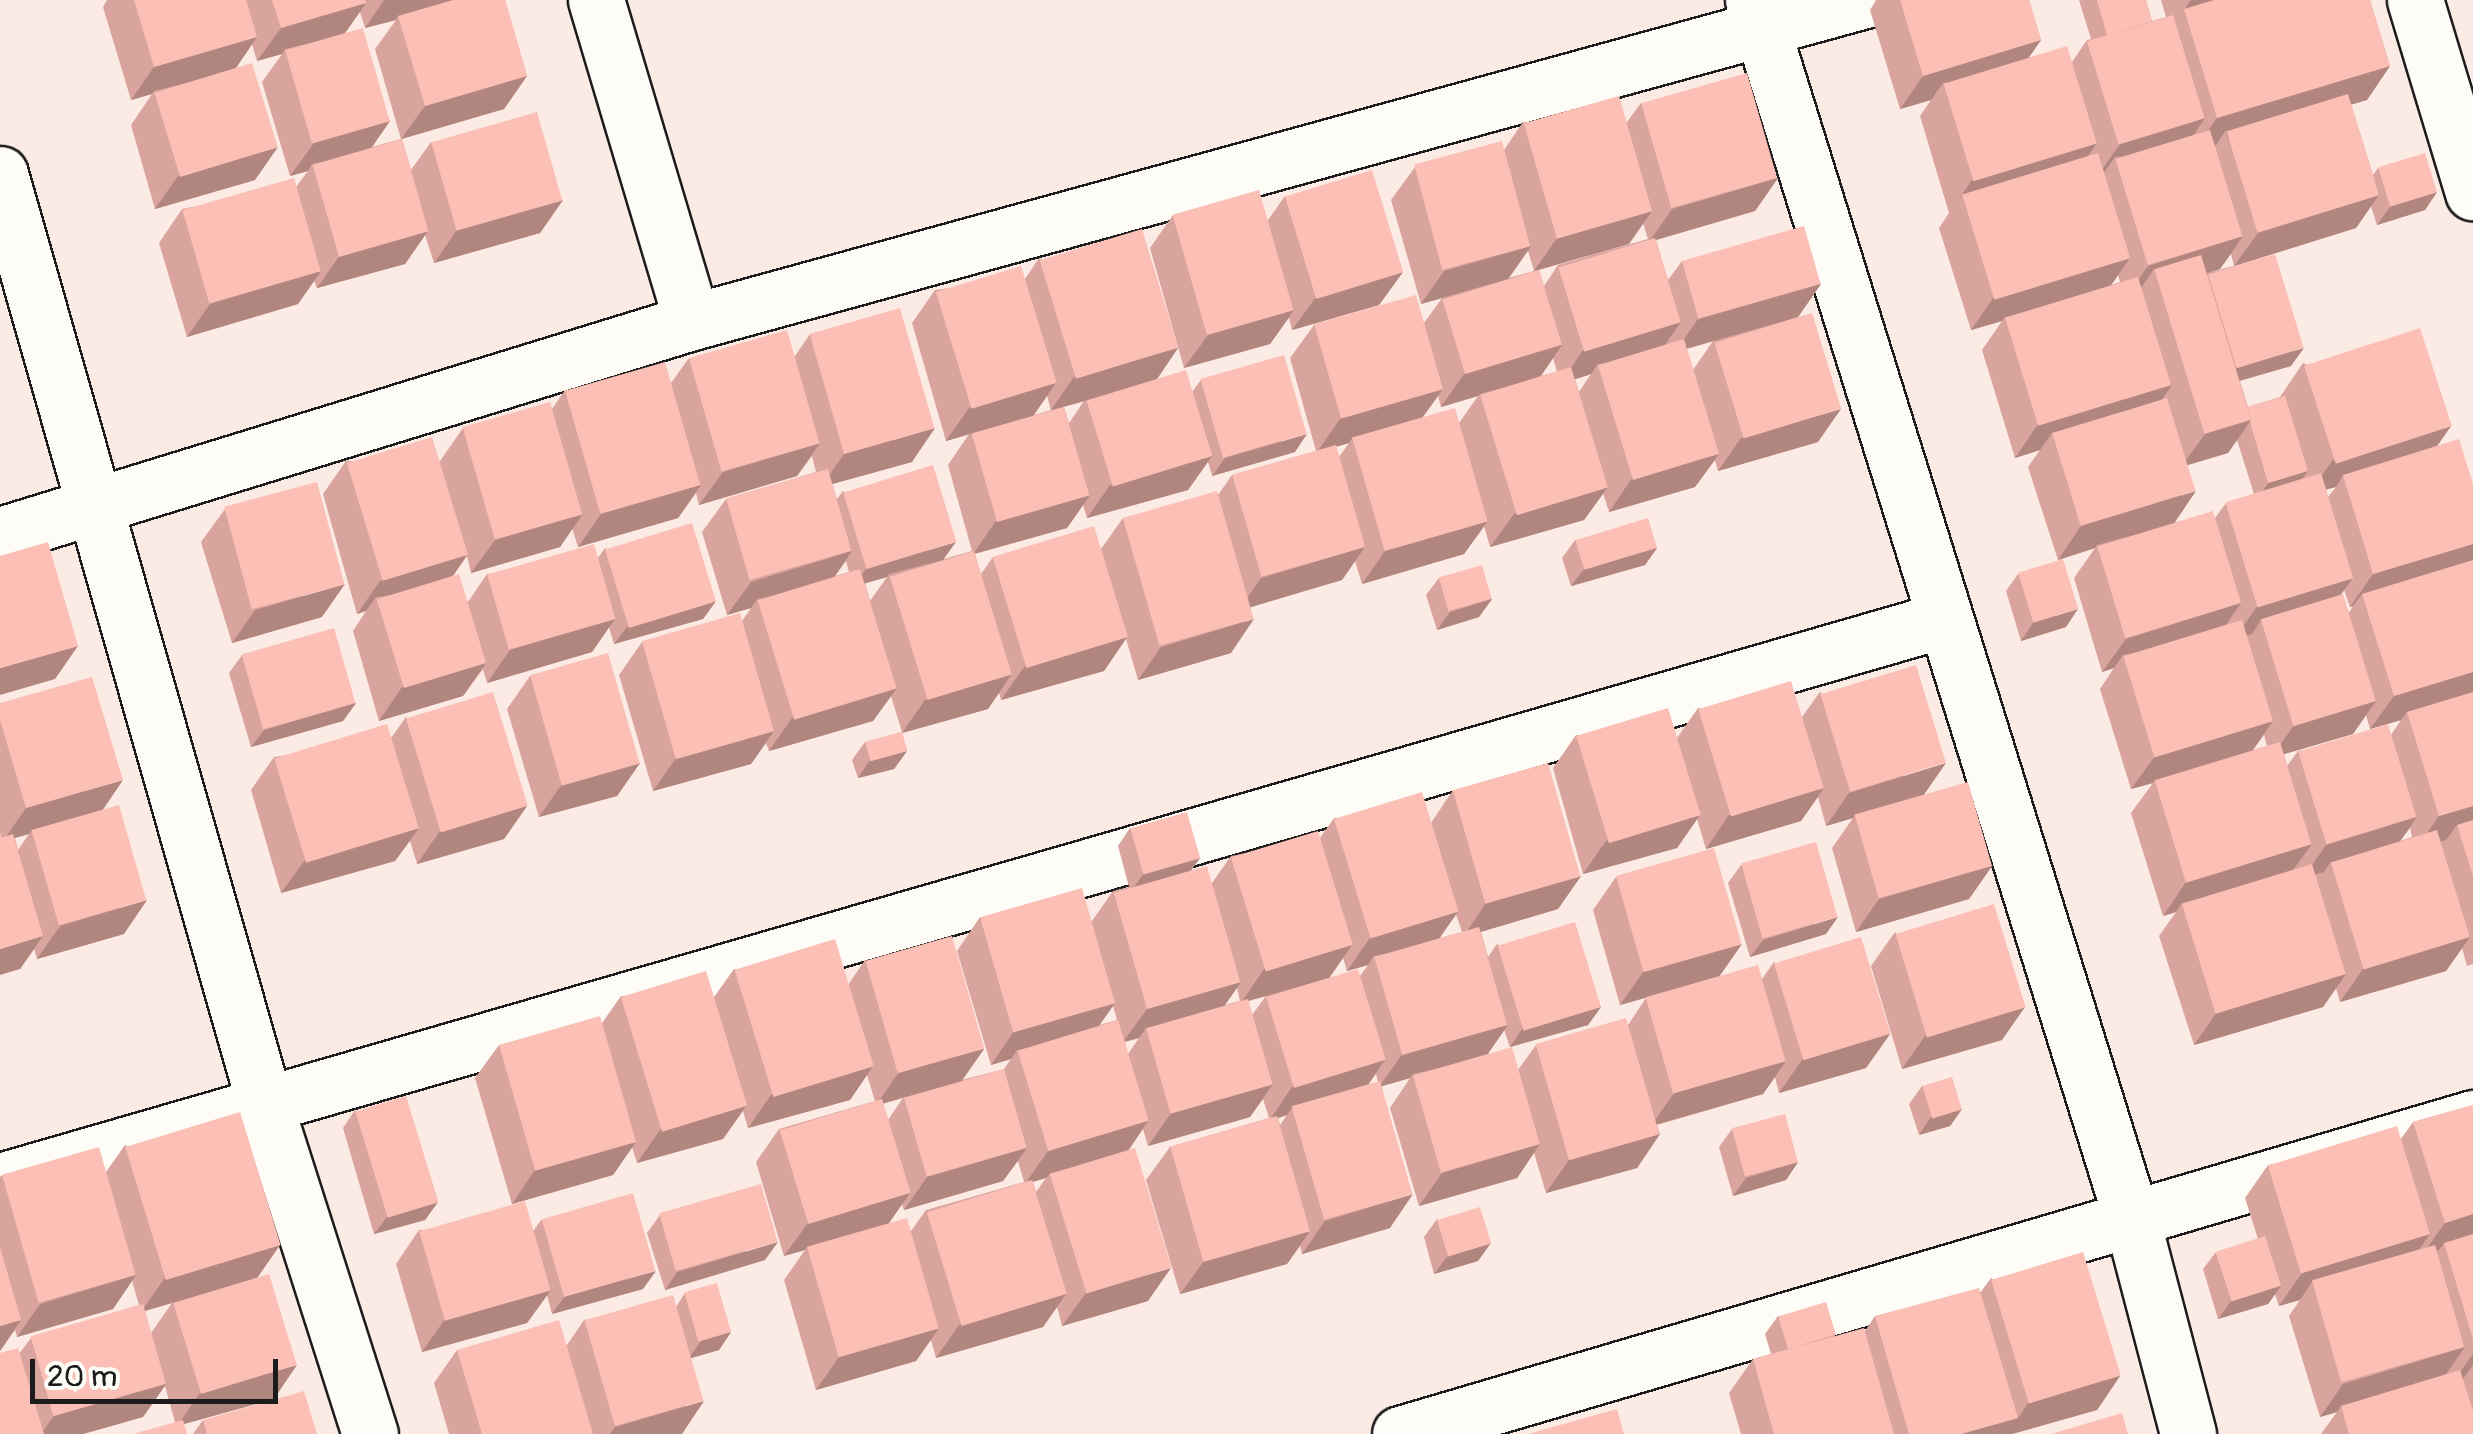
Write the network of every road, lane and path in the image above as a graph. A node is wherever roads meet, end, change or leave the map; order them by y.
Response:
1 (596, 0) edge
2 (1865, 0) edge
3 (2415, 0) edge
4 (1757, 15) edge
5 (0, 174) edge
6 (2473, 192) edge
7 (692, 322) junction
8 (97, 506) junction
9 (0, 535) edge
10 (1942, 620) junction
11 (265, 1105) junction
12 (2473, 1118) edge
13 (0, 1181) edge
14 (2132, 1220) junction
15 (370, 1434) edge
16 (1400, 1434) edge
17 (2188, 1434) edge

1 - 7 street
2 - 4 street
3 - 6 street
4 - 7 street
4 - 10 street
5 - 8 street
7 - 8 street
8 - 9 street
8 - 11 street
10 - 11 street
10 - 14 street
11 - 13 street
11 - 15 street
12 - 14 street
14 - 16 street
14 - 17 street

